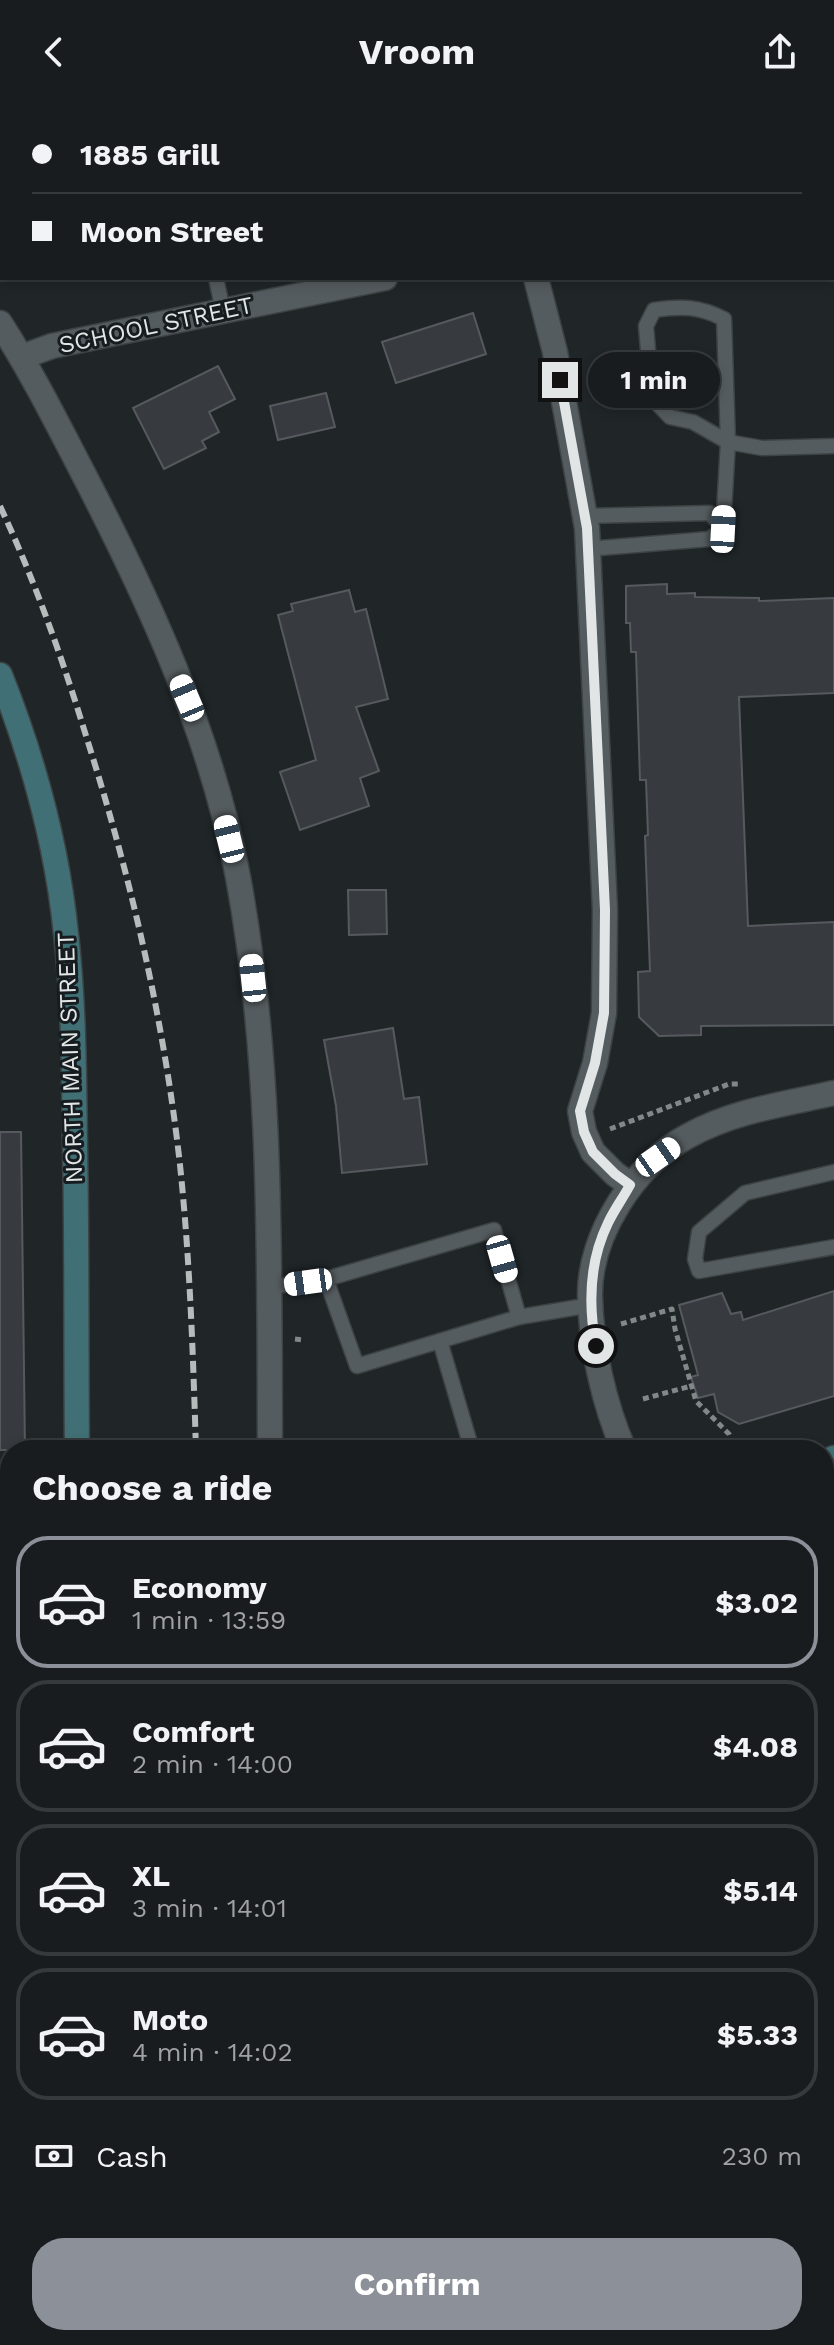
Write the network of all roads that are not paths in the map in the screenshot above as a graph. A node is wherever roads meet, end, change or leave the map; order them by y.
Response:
1 (216, 280) edge
2 (375, 280) edge
3 (537, 280) edge
4 (223, 311) junction
5 (0, 323) edge
6 (22, 357) junction
7 (728, 442) junction
8 (834, 446) edge
9 (585, 516) junction
10 (723, 529) junction
11 (588, 549) junction
12 (0, 676) edge
13 (834, 1093) edge
14 (834, 1172) edge
15 (630, 1185) junction
16 (834, 1247) edge
17 (326, 1279) junction
18 (270, 1287) junction
19 (591, 1305) junction
20 (519, 1317) junction
21 (440, 1341) junction
22 (77, 1440) edge
23 (270, 1440) edge
24 (469, 1440) edge
25 (620, 1440) edge

1 - 4 lane
2 - 4 street, SCHOOL STREET
3 - 9 street
4 - 6 street, SCHOOL STREET
5 - 6 street
6 - 18 street
7 - 7 lane
7 - 8 lane
7 - 10 lane
9 - 10 lane
9 - 11 street
10 - 11 lane
11 - 15 street
12 - 22 main road, NORTH MAIN STREET
13 - 15 street
14 - 16 lane
15 - 19 street
17 - 18 lane
17 - 20 lane
17 - 21 lane
18 - 23 street
19 - 20 lane
19 - 25 street
20 - 21 lane
21 - 24 lane

